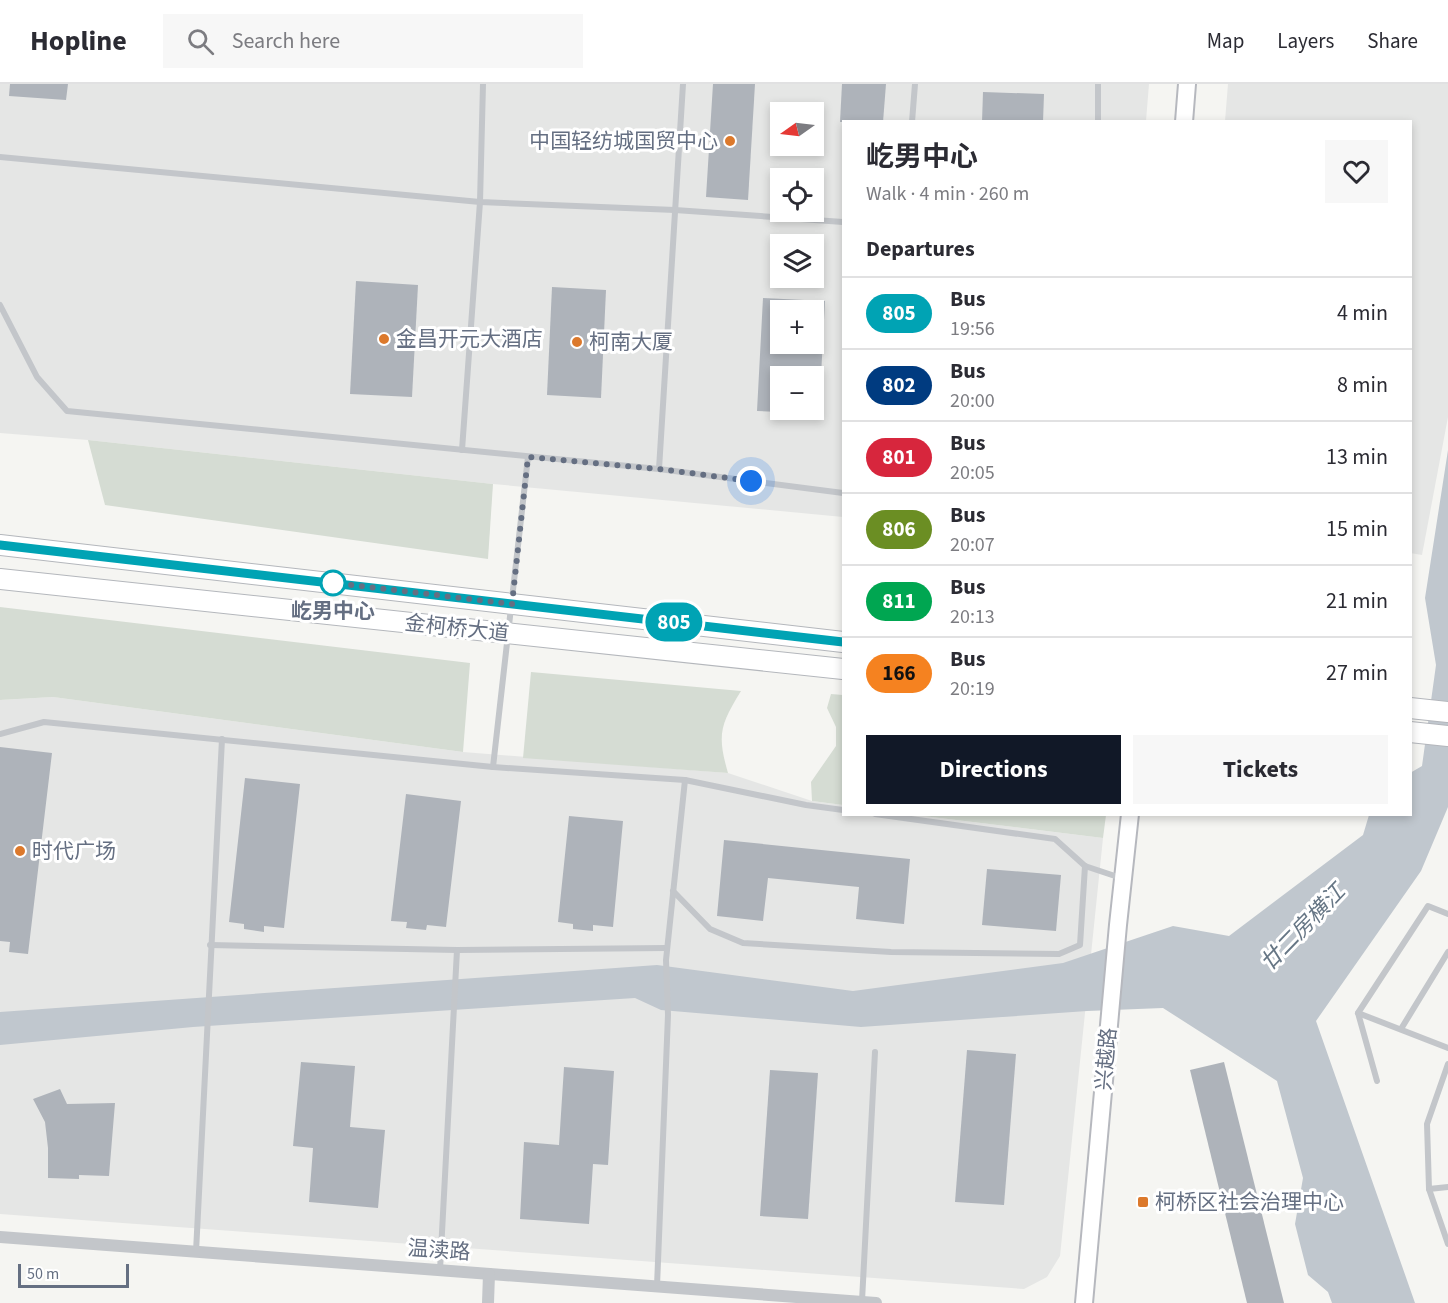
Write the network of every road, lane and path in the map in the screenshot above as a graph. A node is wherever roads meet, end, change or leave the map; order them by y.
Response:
1 (483, 84) edge
2 (683, 84) edge
3 (915, 84) edge
4 (1098, 84) edge
5 (1187, 84) edge
6 (912, 120) edge
7 (1098, 120) edge
8 (1184, 120) edge
9 (0, 157) edge
10 (480, 202) junction
11 (675, 210) junction
12 (842, 222) edge
13 (0, 305) edge
14 (462, 450) junction
15 (528, 457) junction
16 (659, 469) junction
17 (842, 493) edge
18 (0, 545) edge
19 (0, 579) edge
20 (512, 604) junction
21 (509, 633) junction
22 (842, 642) edge
23 (842, 669) edge
24 (1417, 709) edge
25 (1448, 712) edge
26 (1414, 732) edge
27 (0, 734) edge
28 (1448, 736) edge
29 (222, 740) junction
30 (493, 767) junction
31 (685, 780) junction
32 (842, 810) edge
33 (888, 816) edge
34 (1130, 816) edge
35 (1085, 866) junction
36 (1124, 879) junction
37 (673, 891) junction
38 (1448, 914) edge
39 (210, 945) junction
40 (667, 948) junction
41 (457, 950) junction
42 (1448, 952) edge
43 (1358, 1013) junction
44 (1401, 1029) junction
45 (1448, 1048) edge
46 (875, 1052) dead end
47 (1448, 1064) edge
48 (1377, 1081) dead end
49 (1448, 1187) edge
50 (1429, 1189) junction
51 (0, 1237) edge
52 (1448, 1244) edge
53 (196, 1252) junction
54 (440, 1270) junction
55 (489, 1274) junction
56 (657, 1287) junction
57 (862, 1302) edge
58 (488, 1303) edge
59 (876, 1303) edge
60 (1084, 1303) edge

1 - 10 lane
2 - 11 lane
3 - 6 lane
4 - 7 lane
5 - 8 street
9 - 10 lane
10 - 11 lane
10 - 14 lane
11 - 12 lane
11 - 16 lane
13 - 14 lane
14 - 15 lane
15 - 16 lane
15 - 20 lane
16 - 17 lane
18 - 20 main road, 金柯桥大道
19 - 21 main road, 金柯桥大道
20 - 21 lane
20 - 22 main road, 金柯桥大道
21 - 23 main road, 金柯桥大道
21 - 30 lane
24 - 25 main road
26 - 28 main road
27 - 29 lane
29 - 30 lane
29 - 39 lane
30 - 31 lane
31 - 32 lane
31 - 37 lane
33 - 35 lane
34 - 36 street, 兴越路
35 - 36 lane
35 - 37 lane
36 - 60 street, 兴越路
37 - 40 lane
38 - 43 lane
39 - 41 lane
39 - 53 lane
40 - 41 lane
40 - 56 lane
41 - 54 lane
42 - 44 lane
43 - 44 lane
43 - 48 lane
44 - 45 lane
46 - 57 lane
47 - 50 lane
49 - 50 lane
50 - 52 lane
51 - 53 street, 温渎路
53 - 54 street, 温渎路
54 - 55 street, 温渎路
55 - 56 street, 温渎路
55 - 58 street
56 - 57 street, 温渎路
57 - 59 street, 温渎路

